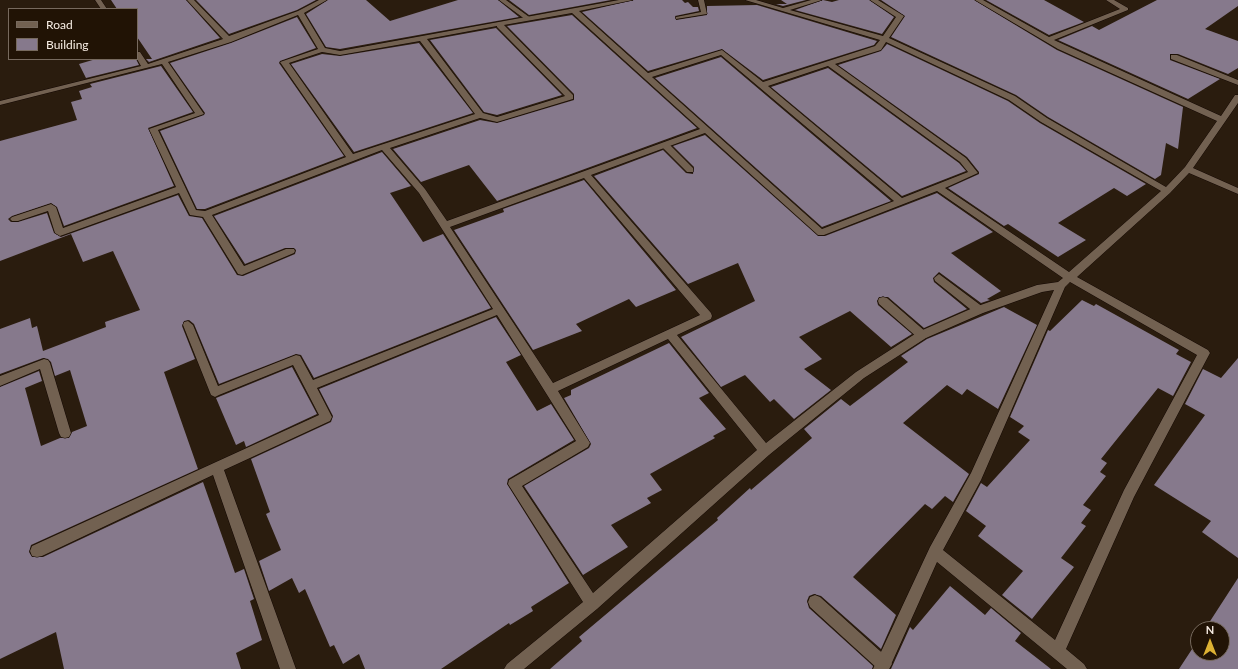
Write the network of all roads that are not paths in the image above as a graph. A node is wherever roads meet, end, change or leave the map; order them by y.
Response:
1 (190, 0) edge
2 (324, 0) edge
3 (502, 0) edge
4 (630, 0) edge
5 (701, 0) edge
6 (748, 0) edge
7 (819, 0) edge
8 (873, 0) edge
9 (978, 0) edge
10 (1109, 0) edge
11 (781, 10) junction
12 (574, 11) junction
13 (300, 12) junction
14 (678, 18) dead end
15 (528, 20) junction
16 (500, 25) junction
17 (422, 38) junction
18 (885, 39) junction
19 (228, 40) junction
20 (1048, 40) junction
21 (322, 50) junction
22 (138, 55) edge
23 (1174, 57) dead end
24 (164, 61) junction
25 (830, 64) junction
26 (146, 67) junction
27 (648, 76) junction
28 (1238, 84) edge
29 (763, 85) junction
30 (1238, 97) edge
31 (0, 103) edge
32 (480, 114) junction
33 (1223, 120) junction
34 (706, 130) junction
35 (664, 145) junction
36 (384, 147) junction
37 (351, 158) junction
38 (1188, 169) junction
39 (690, 170) dead end
40 (585, 174) junction
41 (939, 188) junction
42 (181, 189) junction
43 (1167, 191) junction
44 (1238, 191) edge
45 (901, 202) junction
46 (206, 214) junction
47 (15, 219) dead end
48 (444, 226) junction
49 (290, 251) dead end
50 (939, 278) dead end
51 (1065, 281) junction
52 (883, 301) dead end
53 (500, 310) junction
54 (979, 310) junction
55 (188, 325) dead end
56 (669, 333) junction
57 (922, 335) junction
58 (0, 381) edge
59 (311, 386) junction
60 (551, 389) junction
61 (65, 433) dead end
62 (765, 451) junction
63 (216, 467) junction
64 (37, 551) dead end
65 (935, 552) junction
66 (815, 602) dead end
67 (592, 604) junction
68 (1058, 650) junction
69 (883, 667) edge
70 (288, 669) edge
71 (512, 669) edge
72 (1079, 669) edge

1 - 19 street
2 - 13 street
3 - 15 street
4 - 12 street
5 - 14 street
6 - 11 street
7 - 11 street
8 - 18 street
9 - 20 street
10 - 20 street
11 - 18 street
12 - 15 street
12 - 27 street
13 - 19 street
13 - 21 street
15 - 16 street
16 - 17 street
16 - 32 street
17 - 21 street
17 - 32 street
18 - 25 street
18 - 43 street
19 - 24 street
20 - 33 street
21 - 37 street
22 - 26 street
23 - 28 street
24 - 26 street
24 - 42 street
25 - 29 street
25 - 41 street
26 - 31 street
27 - 29 street
27 - 34 street
29 - 45 street
30 - 33 street
32 - 36 street
33 - 38 street
34 - 35 street
34 - 45 street
35 - 39 street
35 - 40 street
36 - 37 street
36 - 48 street
37 - 46 street
38 - 43 street
38 - 44 street
40 - 48 street
40 - 56 street
41 - 45 street
41 - 51 street
42 - 46 street
42 - 47 street
43 - 51 street
46 - 49 street
48 - 53 street
50 - 54 street
51 - 54 street
51 - 65 street
51 - 68 street
52 - 57 street
53 - 59 street
53 - 60 street
54 - 57 street
55 - 59 street
56 - 60 street
56 - 62 street
57 - 62 street
58 - 61 street
59 - 63 street
60 - 67 street
62 - 67 street
63 - 64 street
63 - 70 street
65 - 68 street
65 - 69 street
66 - 69 street
67 - 71 street
68 - 72 street

